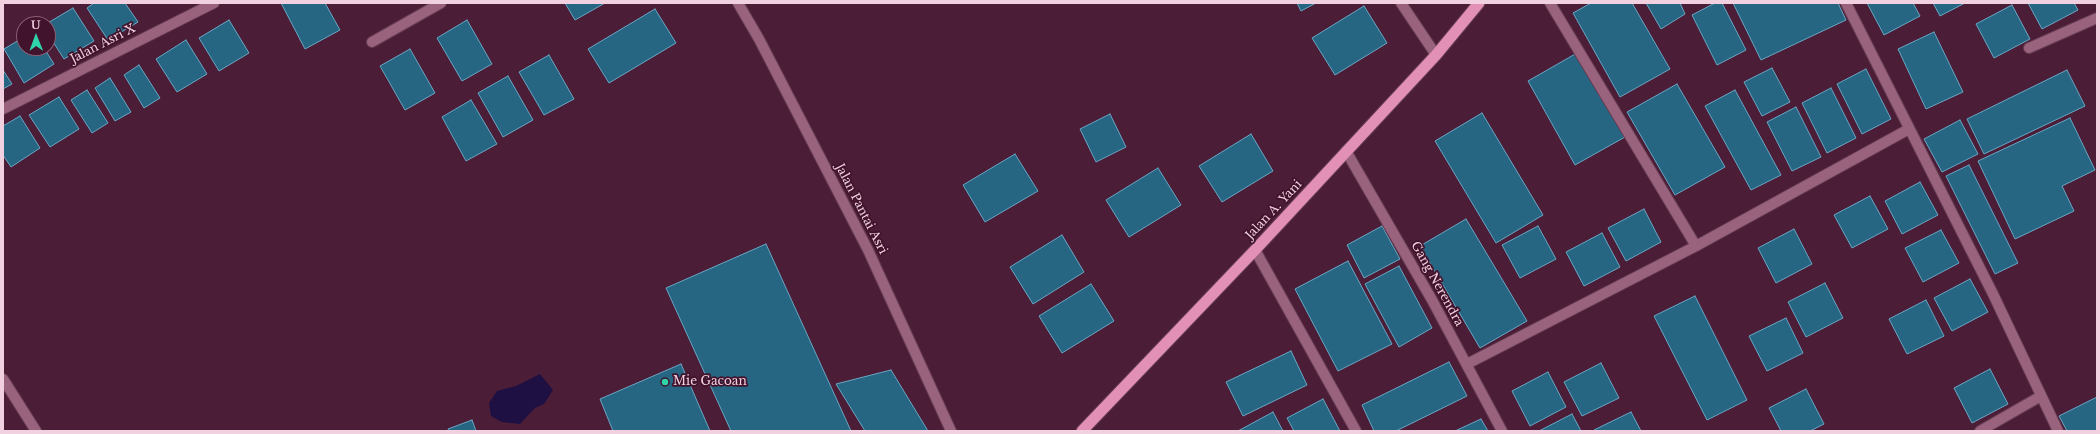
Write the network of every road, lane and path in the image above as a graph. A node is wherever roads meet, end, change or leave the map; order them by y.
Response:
1 (214, 3) edge
2 (441, 3) edge
3 (738, 3) edge
4 (1401, 3) edge
5 (1479, 3) edge
6 (1550, 3) edge
7 (1846, 3) edge
8 (2097, 18) edge
9 (372, 42) dead end
10 (2029, 48) dead end
11 (1436, 55) junction
12 (3, 109) edge
13 (1909, 129) junction
14 (1346, 151) junction
15 (1696, 246) junction
16 (1255, 250) junction
17 (1467, 364) junction
18 (3, 379) edge
19 (2041, 396) junction
20 (36, 431) edge
21 (951, 431) edge
22 (1082, 431) edge
23 (1356, 431) edge
24 (1502, 431) edge
25 (1980, 431) edge
26 (2058, 431) edge

1 - 12 street, Jalan Asri X
2 - 9 street
3 - 21 street, Jalan Pantai Asri
4 - 11 street
5 - 11 highway, Jalan A. Yani
6 - 15 street
7 - 13 street
8 - 10 street
11 - 14 highway, Jalan A. Yani
13 - 15 street
13 - 19 street
14 - 16 highway, Jalan A. Yani
14 - 17 street, Gang Nerendra
15 - 17 street
16 - 22 highway, Jalan A. Yani
16 - 23 street
17 - 24 street, Gang Nerendra
18 - 20 street
19 - 25 street
19 - 26 street

